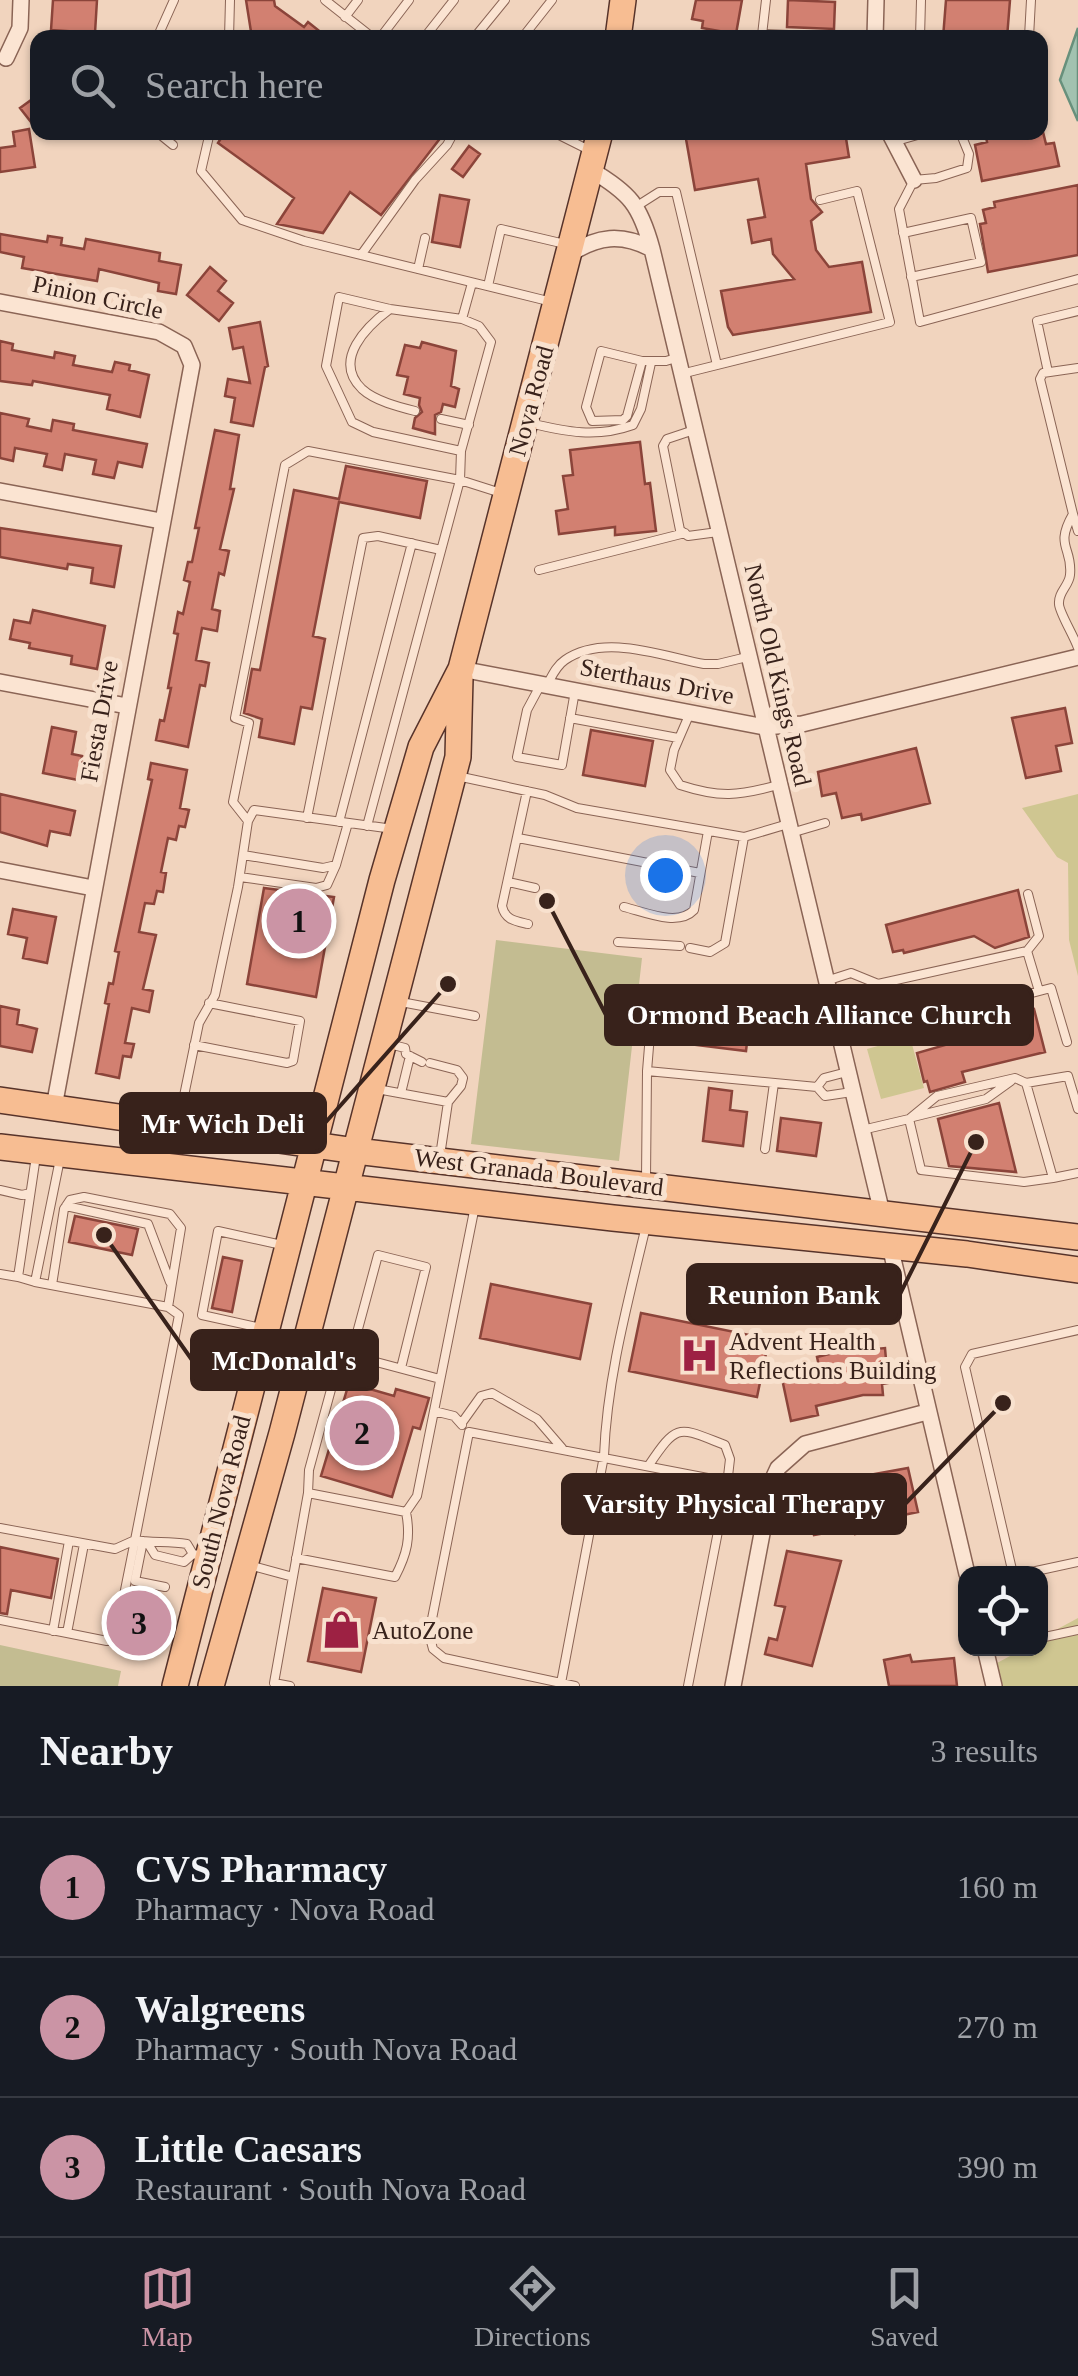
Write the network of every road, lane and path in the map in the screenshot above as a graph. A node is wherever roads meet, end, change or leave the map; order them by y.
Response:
1 (21, 0) edge
2 (174, 0) edge
3 (229, 0) edge
4 (325, 0) edge
5 (358, 0) edge
6 (409, 0) edge
7 (454, 0) edge
8 (504, 0) edge
9 (552, 0) edge
10 (623, 0) edge
11 (766, 0) edge
12 (876, 0) edge
13 (922, 0) edge
14 (1031, 0) edge
15 (345, 17) junction
16 (161, 30) edge
17 (228, 30) edge
18 (364, 30) edge
19 (383, 30) edge
20 (430, 30) edge
21 (480, 30) edge
22 (528, 30) edge
23 (619, 30) edge
24 (763, 30) edge
25 (874, 30) edge
26 (920, 30) edge
27 (1029, 30) edge
28 (6, 58) dead end
29 (166, 140) edge
30 (208, 140) edge
31 (448, 140) edge
32 (570, 140) edge
33 (893, 140) edge
34 (963, 140) edge
35 (172, 145) dead end
36 (596, 152) edge
37 (914, 180) junction
38 (820, 200) dead end
39 (637, 206) junction
40 (903, 233) junction
41 (425, 238) dead end
42 (652, 249) junction
43 (571, 250) junction
44 (361, 255) junction
45 (418, 269) junction
46 (911, 278) junction
47 (1078, 278) edge
48 (472, 283) junction
49 (488, 286) junction
50 (0, 302) edge
51 (557, 304) junction
52 (390, 308) junction
53 (1078, 310) edge
54 (462, 319) junction
55 (184, 346) joint
56 (677, 357) junction
57 (647, 362) junction
58 (717, 365) junction
59 (1078, 368) edge
60 (1048, 372) junction
61 (681, 374) junction
62 (415, 411) dead end
63 (442, 418) dead end
64 (525, 422) junction
65 (468, 425) junction
66 (694, 430) junction
67 (461, 452) junction
68 (460, 480) junction
69 (1078, 484) edge
70 (1067, 488) junction
71 (0, 491) edge
72 (506, 495) junction
73 (1073, 514) junction
74 (160, 521) junction
75 (1078, 531) edge
76 (718, 532) junction
77 (684, 533) junction
78 (412, 543) junction
79 (441, 550) junction
80 (539, 570) dead end
81 (1074, 573) edge
82 (1078, 648) edge
83 (748, 656) junction
84 (1078, 657) edge
85 (461, 668) junction
86 (0, 682) edge
87 (544, 685) junction
88 (575, 691) junction
89 (126, 706) junction
90 (690, 713) junction
91 (570, 718) junction
92 (764, 727) junction
93 (678, 738) junction
94 (453, 775) junction
95 (778, 785) junction
96 (527, 791) junction
97 (307, 818) junction
98 (248, 821) junction
99 (343, 823) junction
100 (825, 823) dead end
101 (367, 826) junction
102 (789, 828) junction
103 (397, 829) junction
104 (708, 831) junction
105 (744, 837) junction
106 (518, 838) junction
107 (243, 855) junction
108 (336, 865) junction
109 (0, 870) edge
110 (700, 874) junction
111 (240, 877) junction
112 (508, 882) junction
113 (94, 888) junction
114 (534, 888) dead end
115 (1028, 894) dead end
116 (624, 907) dead end
117 (528, 924) dead end
118 (618, 942) dead end
119 (680, 946) dead end
120 (690, 948) dead end
121 (1027, 951) junction
122 (826, 981) junction
123 (1038, 991) junction
124 (653, 998) dead end
125 (396, 1000) junction
126 (209, 1003) junction
127 (475, 1016) dead end
128 (384, 1042) junction
129 (1067, 1042) dead end
130 (840, 1043) junction
131 (194, 1045) junction
132 (410, 1056) junction
133 (646, 1070) junction
134 (848, 1072) junction
135 (1014, 1078) junction
136 (774, 1083) junction
137 (1026, 1083) junction
138 (817, 1087) junction
139 (373, 1088) junction
140 (852, 1092) junction
141 (402, 1093) junction
142 (0, 1100) edge
143 (448, 1102) junction
144 (54, 1107) junction
145 (1078, 1109) edge
146 (909, 1118) junction
147 (178, 1124) junction
148 (862, 1130) junction
149 (313, 1145) junction
150 (0, 1147) edge
151 (764, 1149) dead end
152 (356, 1151) junction
153 (49, 1153) junction
154 (440, 1160) junction
155 (1078, 1174) edge
156 (1053, 1178) junction
157 (303, 1182) junction
158 (646, 1184) junction
159 (347, 1187) junction
160 (0, 1190) edge
161 (30, 1193) junction
162 (476, 1202) junction
163 (66, 1206) junction
164 (882, 1213) junction
165 (953, 1221) junction
166 (647, 1222) junction
167 (1078, 1238) edge
168 (814, 1239) junction
169 (286, 1246) junction
170 (890, 1246) junction
171 (1071, 1266) edge
172 (0, 1274) edge
173 (18, 1277) junction
174 (35, 1282) junction
175 (52, 1285) junction
176 (172, 1286) junction
177 (168, 1307) junction
178 (265, 1328) junction
179 (1078, 1330) edge
180 (306, 1342) junction
181 (346, 1354) junction
182 (401, 1368) junction
183 (440, 1379) junction
184 (434, 1410) junction
185 (928, 1412) junction
186 (461, 1424) junction
187 (468, 1432) junction
188 (562, 1448) junction
189 (604, 1456) junction
190 (648, 1466) junction
191 (727, 1485) junction
192 (308, 1493) junction
193 (406, 1512) junction
194 (0, 1528) edge
195 (68, 1541) junction
196 (142, 1541) junction
197 (84, 1544) junction
198 (200, 1556) junction
199 (296, 1558) junction
200 (1078, 1562) edge
201 (245, 1564) junction
202 (965, 1566) edge
203 (1011, 1566) edge
204 (1048, 1568) edge
205 (293, 1577) junction
206 (165, 1587) dead end
207 (0, 1620) edge
208 (53, 1630) junction
209 (1078, 1630) edge
210 (67, 1634) junction
211 (225, 1636) junction
212 (1048, 1636) edge
213 (990, 1656) edge
214 (560, 1682) junction
215 (175, 1686) edge
216 (211, 1686) edge
217 (290, 1686) edge
218 (575, 1686) edge
219 (688, 1686) edge
220 (733, 1686) edge
221 (994, 1686) edge

1 - 28 street
2 - 16 lane
3 - 17 lane
4 - 15 lane
5 - 15 lane
6 - 19 lane
7 - 20 lane
8 - 21 lane
9 - 22 lane
10 - 23 main road
11 - 24 lane
12 - 25 street
13 - 26 lane
14 - 27 lane
15 - 18 lane
29 - 35 lane
30 - 44 lane
31 - 44 lane
32 - 36 lane
33 - 37 street
34 - 37 lane
36 - 39 street
36 - 43 main road, Nova Road
37 - 40 lane
38 - 58 lane
39 - 42 street, North Old Kings Road
39 - 58 lane
40 - 46 lane
40 - 46 lane
41 - 45 lane
42 - 43 street
42 - 56 street, North Old Kings Road
43 - 49 lane
43 - 51 main road, Nova Road
44 - 45 lane
45 - 48 lane
46 - 47 lane
48 - 49 lane
48 - 54 lane
49 - 51 lane
50 - 55 street, Pinion Circle
51 - 64 main road, Nova Road
52 - 54 lane
52 - 62 lane
52 - 67 lane
53 - 60 lane
54 - 65 lane
55 - 74 street, Fiesta Drive
56 - 57 lane
56 - 61 street, North Old Kings Road
57 - 57 lane
57 - 64 lane
58 - 61 lane
59 - 60 lane
60 - 70 lane
61 - 66 street, North Old Kings Road
63 - 65 lane
64 - 72 main road, Nova Road
65 - 67 lane
66 - 76 street, North Old Kings Road
66 - 77 lane
67 - 68 lane
68 - 72 lane
68 - 79 lane
68 - 98 lane
69 - 70 lane
70 - 73 lane
71 - 74 street
72 - 85 main road, Nova Road
73 - 75 lane
73 - 81 lane
74 - 89 street, Fiesta Drive
76 - 77 lane
76 - 83 street, North Old Kings Road
77 - 80 lane
78 - 79 lane
78 - 97 lane
78 - 99 lane
79 - 101 lane
81 - 82 lane
83 - 87 lane
83 - 92 street, North Old Kings Road
84 - 92 street, Sterthaus Drive
85 - 87 street, Sterthaus Drive
85 - 94 main road, Nova Road
85 - 103 main road, Nova Road
86 - 89 street
87 - 88 street, Sterthaus Drive
87 - 91 lane
88 - 90 street, Sterthaus Drive
88 - 91 lane
89 - 113 street, Fiesta Drive
90 - 92 street, Sterthaus Drive
90 - 93 lane
91 - 93 lane
92 - 95 street, North Old Kings Road
93 - 95 lane
94 - 96 lane
94 - 125 main road, Nova Road
95 - 102 street, North Old Kings Road
96 - 104 lane
96 - 106 lane
97 - 98 lane
97 - 99 lane
98 - 107 lane
99 - 101 lane
99 - 108 lane
100 - 102 lane
101 - 103 lane
102 - 105 lane
102 - 122 street, North Old Kings Road
103 - 149 main road, Nova Road
104 - 105 lane
104 - 110 lane
105 - 120 lane
106 - 110 lane
106 - 112 lane
107 - 108 lane
107 - 111 lane
108 - 111 lane
109 - 113 street
110 - 116 lane
111 - 126 lane
112 - 114 lane
112 - 117 lane
113 - 144 street, Fiesta Drive
115 - 121 lane
118 - 119 lane
121 - 122 lane
121 - 123 lane
122 - 130 street, North Old Kings Road
123 - 129 lane
123 - 130 lane
124 - 133 lane
125 - 127 lane
125 - 128 main road, Nova Road
126 - 131 lane
126 - 131 lane
128 - 132 lane
128 - 139 main road, Nova Road
130 - 134 street, North Old Kings Road
131 - 147 lane
132 - 141 lane
132 - 143 lane
133 - 136 lane
133 - 158 lane
134 - 138 lane
134 - 140 street, North Old Kings Road
135 - 137 lane
135 - 146 lane
135 - 146 lane
136 - 138 lane
136 - 151 lane
137 - 145 lane
137 - 156 lane
138 - 140 lane
139 - 141 lane
139 - 152 main road, Nova Road
140 - 148 street, North Old Kings Road
141 - 143 lane
142 - 144 main road, West Granada Boulevard
143 - 154 lane
144 - 147 main road, West Granada Boulevard
146 - 148 lane
146 - 156 lane
147 - 149 main road, West Granada Boulevard
148 - 164 street, North Old Kings Road
149 - 152 main road, West Granada Boulevard
149 - 157 main road, South Nova Road
150 - 153 main road, West Granada Boulevard
152 - 154 main road, West Granada Boulevard
152 - 159 main road, Nova Road
153 - 157 main road, West Granada Boulevard
153 - 161 lane
153 - 174 lane
154 - 158 main road, West Granada Boulevard
155 - 156 lane
157 - 159 main road, West Granada Boulevard
157 - 169 main road, South Nova Road
158 - 164 main road, West Granada Boulevard
159 - 162 main road, West Granada Boulevard
159 - 180 main road, South Nova Road
160 - 161 lane
161 - 173 lane
162 - 166 main road, West Granada Boulevard
162 - 183 lane
163 - 175 lane
163 - 176 lane
163 - 176 lane
164 - 165 main road, West Granada Boulevard
164 - 168 main road
165 - 167 main road, West Granada Boulevard
165 - 170 main road
166 - 168 main road, West Granada Boulevard
166 - 189 lane
168 - 170 main road, West Granada Boulevard
169 - 178 main road, South Nova Road
169 - 178 lane
170 - 171 main road, West Granada Boulevard
170 - 185 street
172 - 173 lane
173 - 174 lane
174 - 175 lane
175 - 177 lane
176 - 177 lane
177 - 196 lane
178 - 198 main road, South Nova Road
179 - 203 lane
180 - 181 lane
180 - 201 main road, South Nova Road
181 - 182 lane
181 - 182 lane
181 - 192 lane
182 - 183 lane
183 - 184 lane
184 - 186 lane
184 - 193 lane
185 - 202 street
185 - 220 street
186 - 187 lane
186 - 188 lane
187 - 188 lane
187 - 214 lane
188 - 189 lane
189 - 190 lane
189 - 214 lane
190 - 191 lane
190 - 191 lane
191 - 219 lane
192 - 193 lane
192 - 199 lane
193 - 199 lane
194 - 195 lane
195 - 197 lane
195 - 208 lane
196 - 197 lane
196 - 198 lane
196 - 198 lane
196 - 206 lane
196 - 210 lane
197 - 210 lane
198 - 211 main road
198 - 215 main road, South Nova Road
199 - 205 lane
200 - 204 lane
201 - 205 lane
201 - 211 main road, South Nova Road
205 - 217 lane
207 - 208 lane
208 - 210 lane
209 - 212 lane
211 - 216 main road, South Nova Road
213 - 221 street
214 - 218 lane

